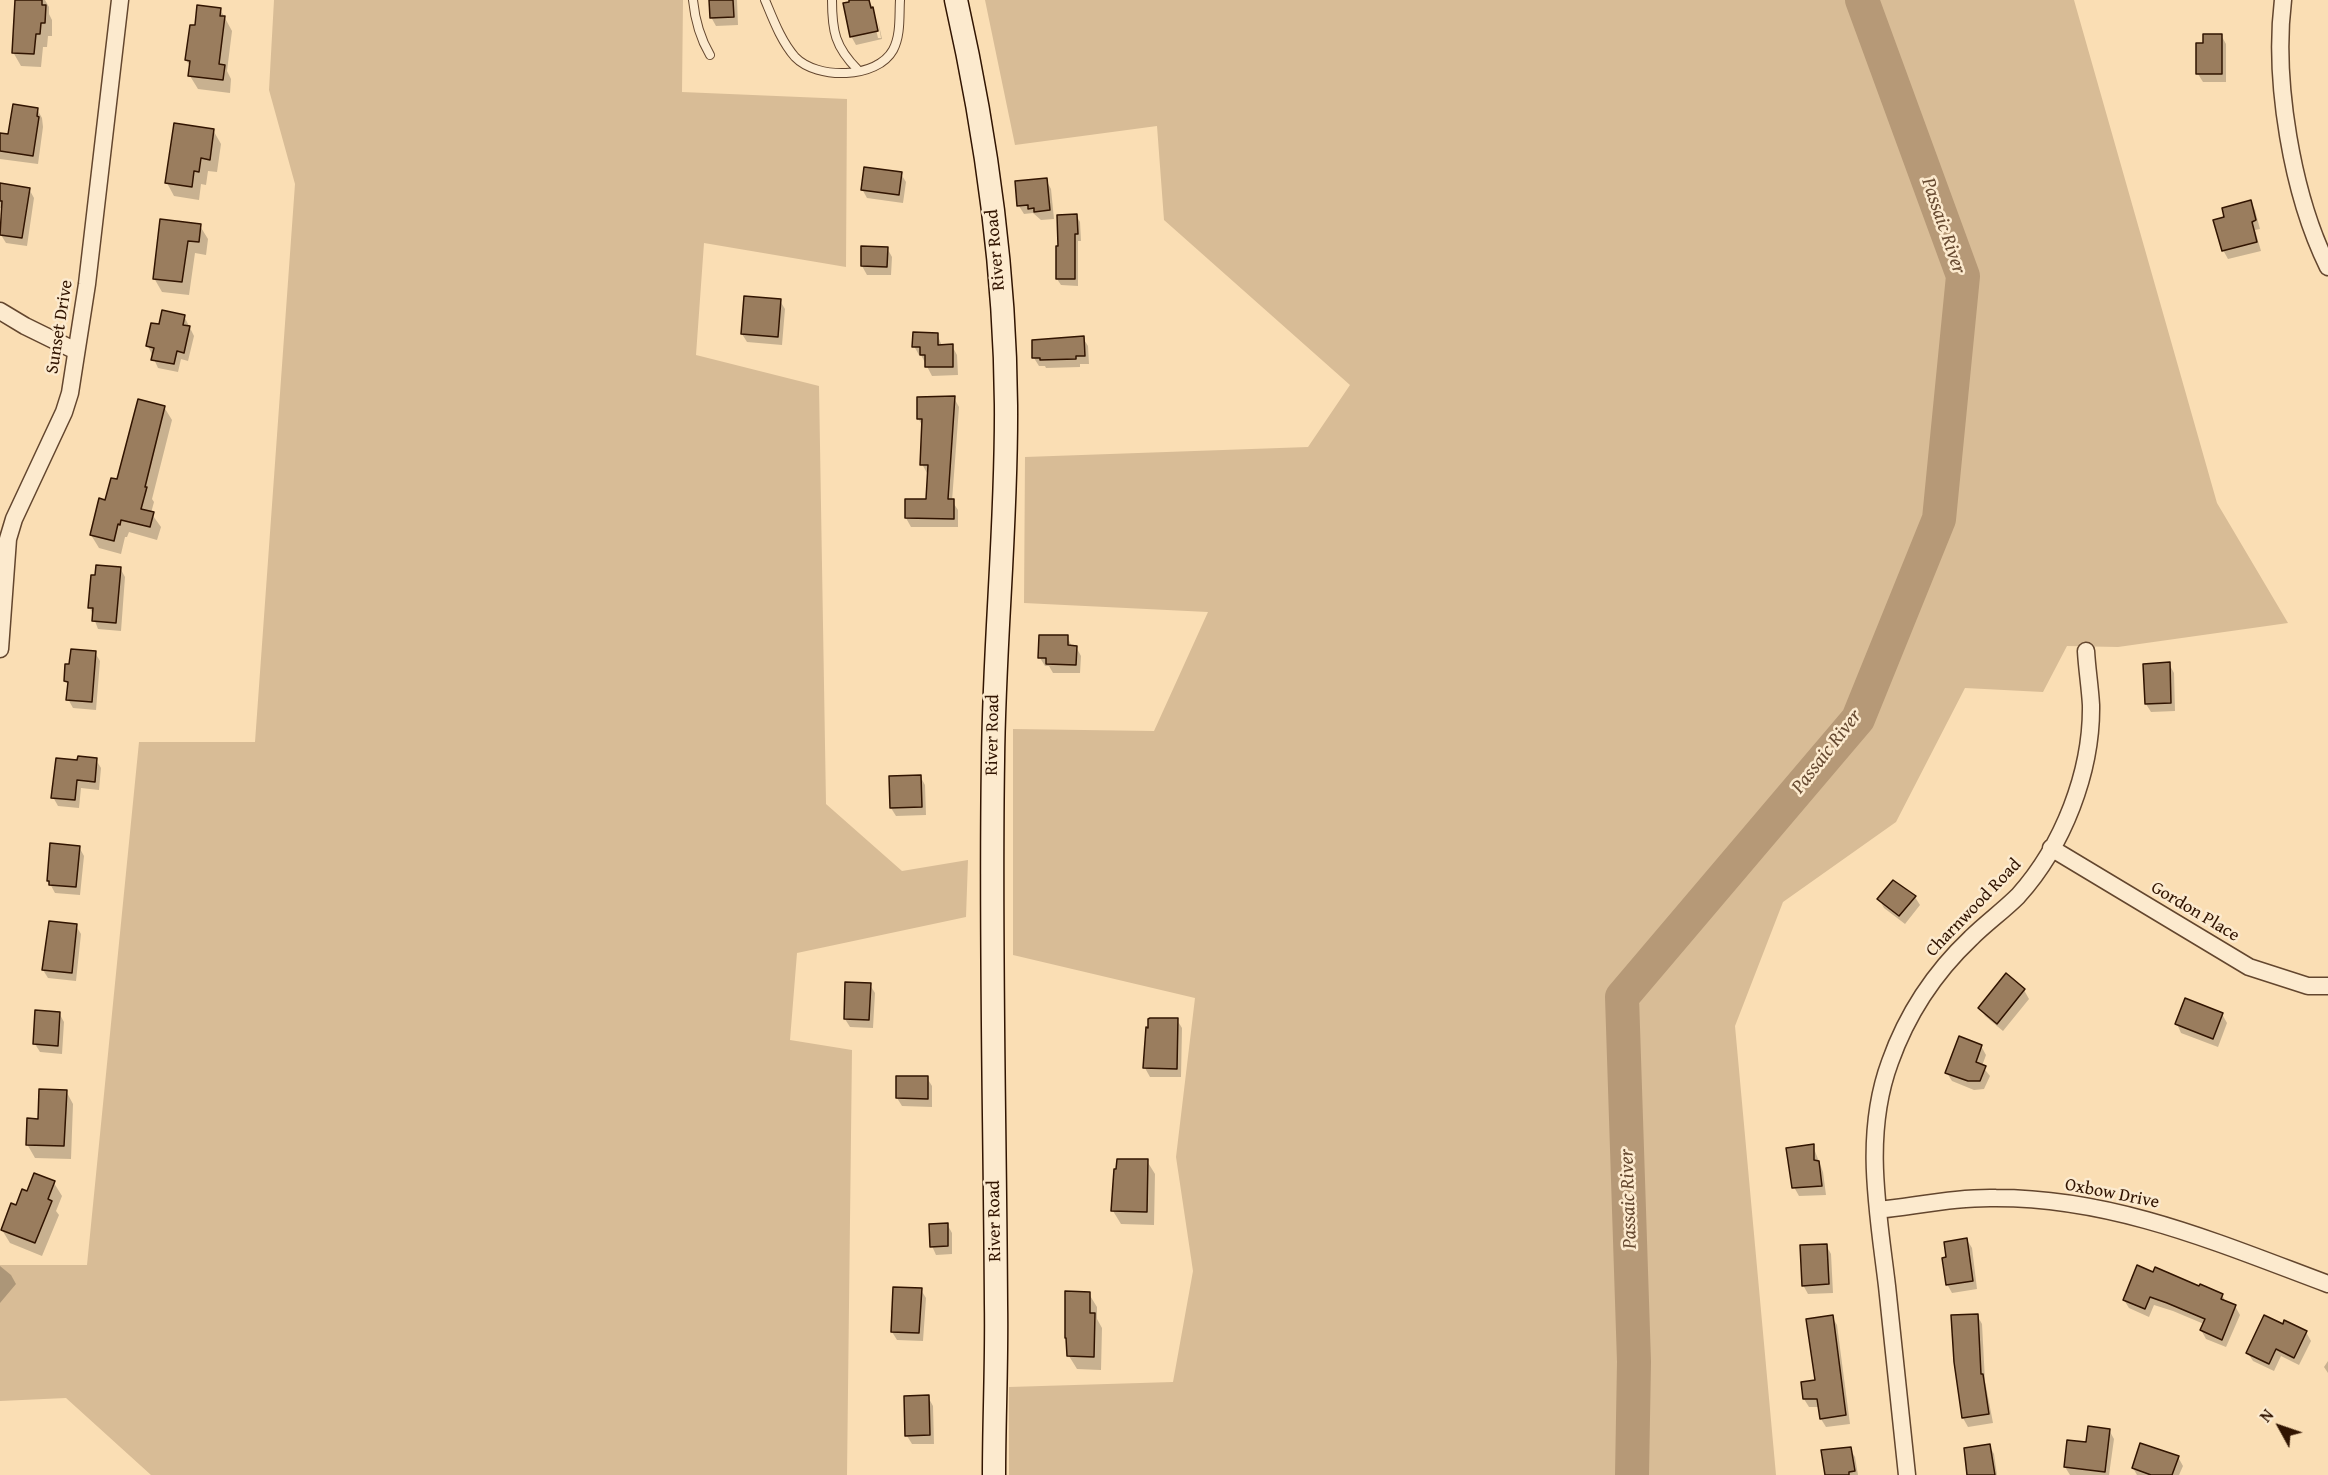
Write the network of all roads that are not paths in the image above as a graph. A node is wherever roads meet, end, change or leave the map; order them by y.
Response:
1 (120, 0) edge
2 (693, 0) edge
3 (765, 0) edge
4 (832, 0) edge
5 (900, 0) edge
6 (956, 0) edge
7 (2283, 0) edge
8 (710, 55) dead end
9 (858, 70) junction
10 (2328, 267) edge
11 (0, 311) edge
12 (76, 351) junction
13 (0, 649) edge
14 (2086, 651) dead end
15 (2051, 848) junction
16 (2328, 986) edge
17 (1878, 1210) junction
18 (2328, 1284) edge
19 (994, 1475) edge
20 (1907, 1475) edge

1 - 12 street, Sunset Drive
2 - 8 lane
3 - 9 lane
4 - 9 lane
5 - 9 lane
6 - 19 street, River Road
7 - 10 street
11 - 12 street
12 - 13 street, Sunset Drive
14 - 15 street, Charnwood Road
15 - 16 street, Gordon Place
15 - 17 street, Charnwood Road
17 - 18 street, Oxbow Drive
17 - 20 street, Charnwood Road

